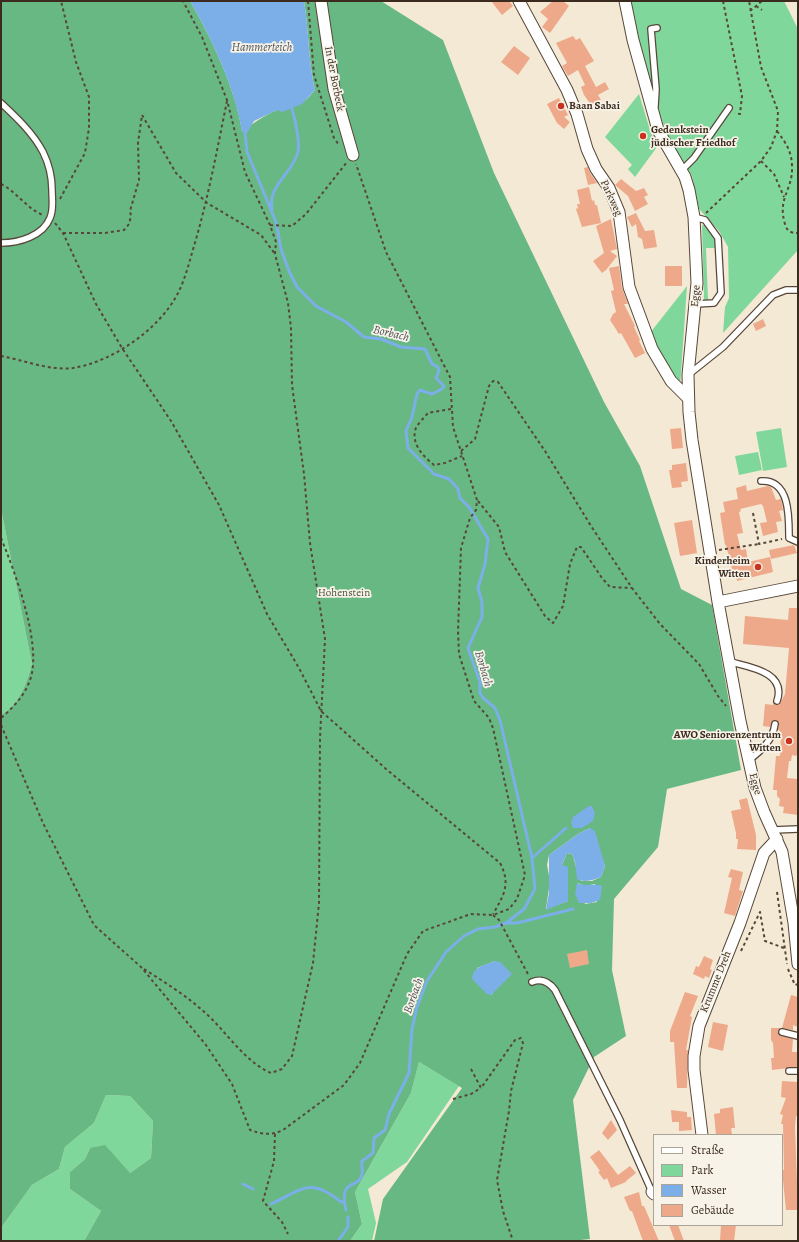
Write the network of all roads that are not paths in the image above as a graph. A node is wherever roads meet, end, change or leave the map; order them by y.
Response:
1 (321, 1) edge
2 (519, 1) edge
3 (625, 1) edge
4 (657, 28) dead end
5 (1, 103) edge
6 (729, 108) road end
7 (654, 115) junction
8 (353, 155) road end
9 (680, 171) junction
10 (694, 217) junction
11 (1, 243) edge
12 (798, 290) edge
13 (695, 304) junction
14 (688, 375) junction
15 (688, 398) junction
16 (761, 481) dead end
17 (798, 542) edge
18 (798, 586) edge
19 (718, 602) junction
20 (730, 662) junction
21 (777, 701) dead end
22 (774, 724) dead end
23 (749, 760) junction
24 (798, 830) edge
25 (775, 835) junction
26 (798, 964) edge
27 (532, 982) road end
28 (782, 1032) dead end
29 (798, 1036) edge
30 (789, 1071) dead end
31 (798, 1071) edge
32 (702, 1134) edge
33 (653, 1193) edge

1 - 8 street, In der Borbeck
2 - 15 street, Parkweg
3 - 7 street, Egge
4 - 7 lane
5 - 11 lane
6 - 9 lane
7 - 9 street, Egge
9 - 10 street, Egge
10 - 13 street, Egge
10 - 13 lane
12 - 14 lane
13 - 14 street, Egge
14 - 15 street, Egge
15 - 19 street, Egge
16 - 17 lane
18 - 19 street
19 - 20 street, Egge
20 - 21 lane
20 - 23 street, Egge
22 - 23 lane
23 - 25 street, Egge
24 - 25 lane
25 - 26 street, Egge
25 - 32 street, Krumme Dreh
27 - 33 lane
28 - 29 lane
30 - 31 lane

